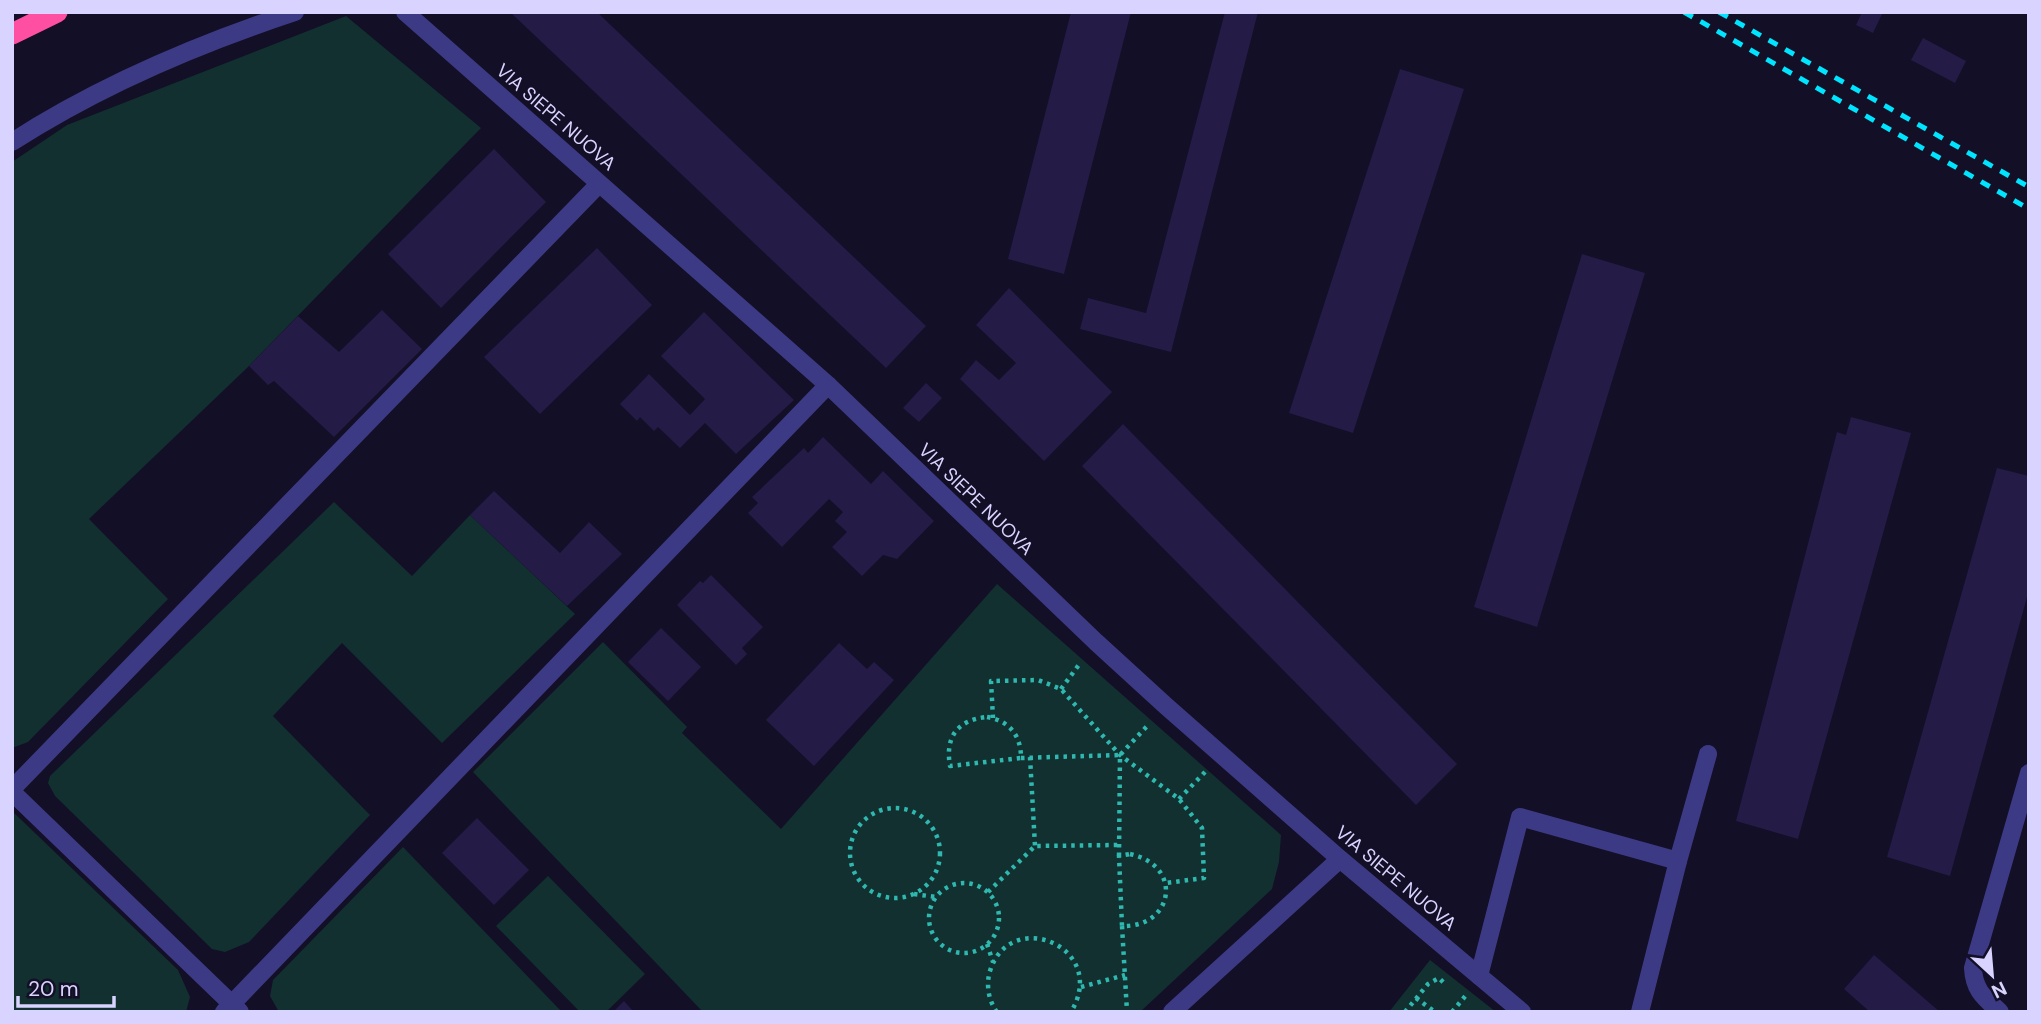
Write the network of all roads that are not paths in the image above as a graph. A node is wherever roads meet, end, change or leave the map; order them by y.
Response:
1 (57, 12) edge
2 (295, 12) edge
3 (405, 12) edge
4 (12, 34) edge
5 (12, 142) edge
6 (599, 184) junction
7 (828, 385) junction
8 (1708, 754) dead end
9 (2029, 773) edge
10 (12, 790) edge
11 (1340, 859) junction
12 (1678, 861) junction
13 (1479, 976) junction
14 (232, 1009) edge
15 (1172, 1012) edge
16 (1522, 1012) edge
17 (1640, 1012) edge
18 (2000, 1012) edge

1 - 4 highway
2 - 5 street
3 - 6 street, VIA SIEPE NUOVA
6 - 7 street, VIA SIEPE NUOVA
6 - 10 street
7 - 11 street, VIA SIEPE NUOVA
7 - 14 street
8 - 12 street
9 - 18 street
10 - 14 street
11 - 13 street, VIA SIEPE NUOVA
11 - 15 street
12 - 13 street
12 - 17 street
13 - 16 street, VIA SIEPE NUOVA

